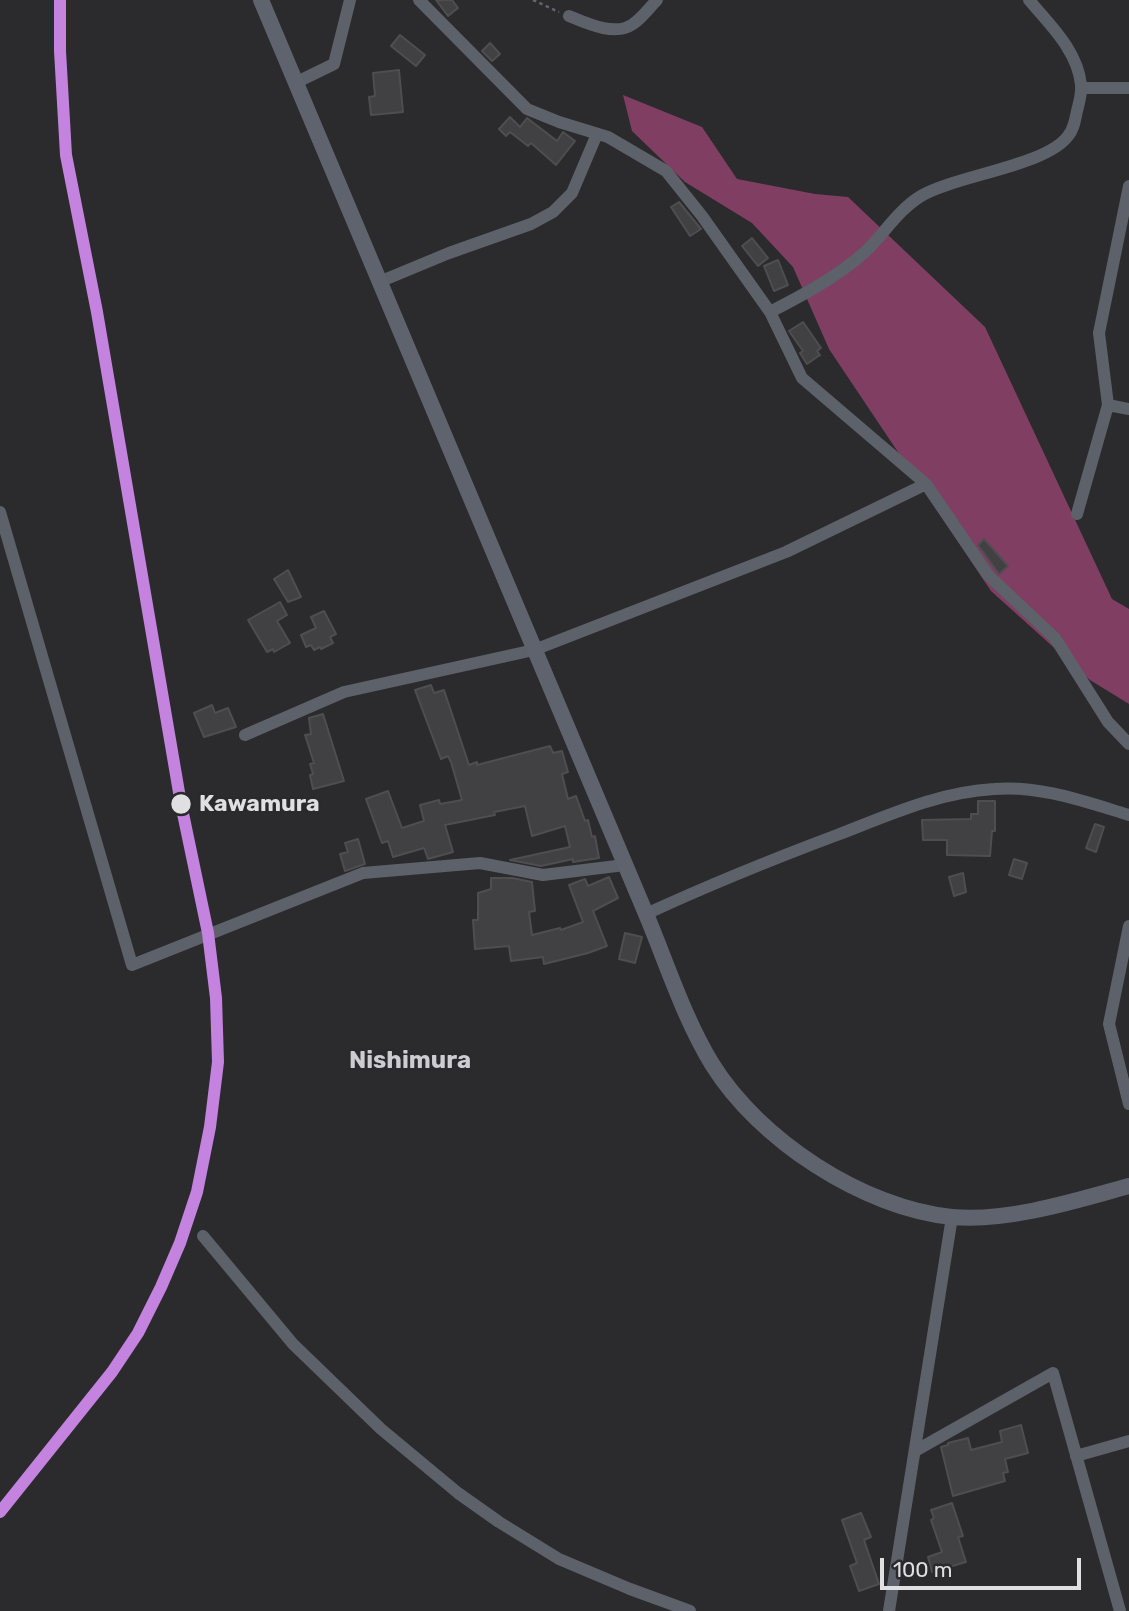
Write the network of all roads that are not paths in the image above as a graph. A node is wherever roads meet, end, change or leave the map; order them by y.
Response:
1 (261, 0) edge
2 (350, 0) edge
3 (419, 0) edge
4 (657, 0) edge
5 (1029, 0) edge
6 (569, 16) road end
7 (295, 83) junction
8 (1082, 88) junction
9 (1129, 88) edge
10 (597, 134) junction
11 (1129, 186) edge
12 (379, 282) junction
13 (770, 312) junction
14 (1108, 405) junction
15 (1129, 409) edge
16 (926, 484) junction
17 (0, 512) edge
18 (1077, 514) dead end
19 (534, 650) junction
20 (245, 735) dead end
21 (1129, 744) edge
22 (1129, 815) edge
23 (625, 865) junction
24 (646, 914) junction
25 (1129, 926) edge
26 (1129, 1104) edge
27 (1129, 1186) edge
28 (952, 1217) junction
29 (203, 1236) dead end
30 (1129, 1441) edge
31 (915, 1451) junction
32 (1076, 1456) junction
33 (690, 1611) edge
34 (889, 1611) edge
35 (1120, 1611) edge

1 - 7 street
2 - 7 street
3 - 10 street
4 - 6 street
5 - 8 street
7 - 12 street
8 - 9 street
8 - 13 street
10 - 12 street
10 - 13 street
11 - 14 street
12 - 19 street
13 - 16 street
14 - 15 street
14 - 18 street
16 - 19 street
16 - 21 street
17 - 23 street
19 - 20 street
19 - 23 street
22 - 24 street
23 - 24 street
24 - 28 street
25 - 26 street
27 - 28 street
28 - 31 street
29 - 33 street
30 - 32 street
31 - 32 street
31 - 34 street
32 - 35 street

